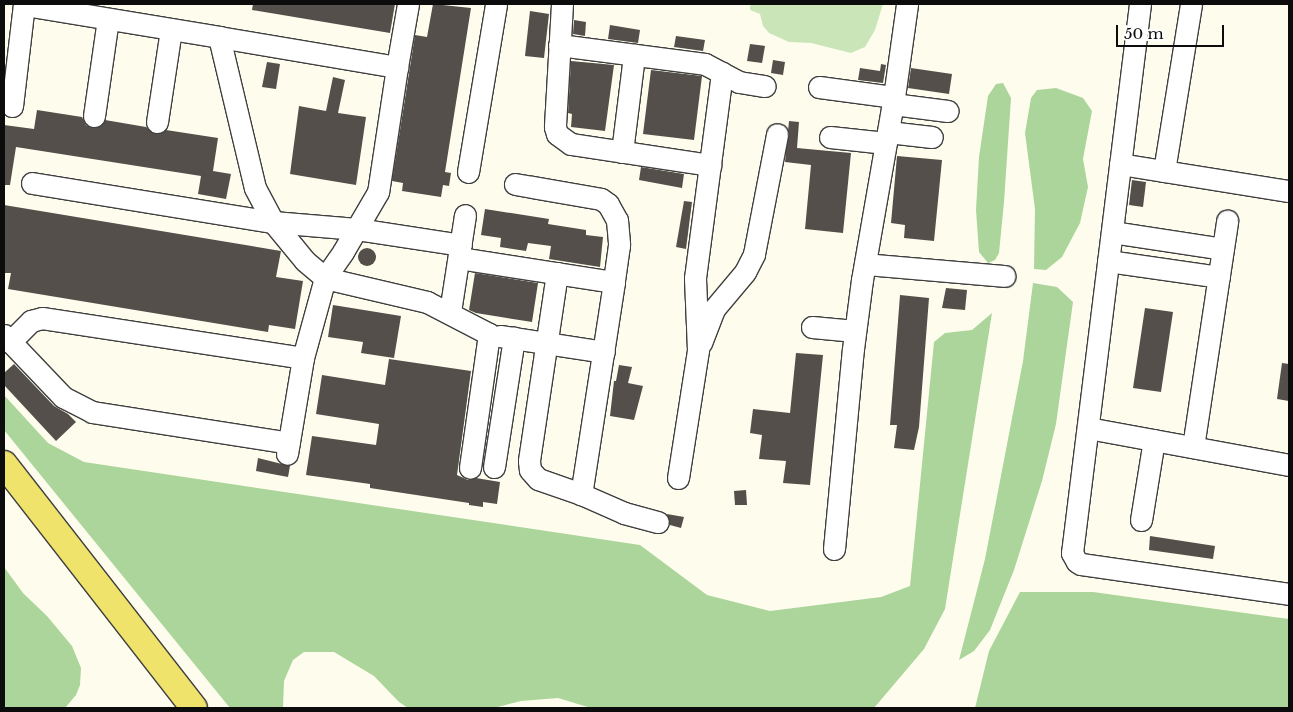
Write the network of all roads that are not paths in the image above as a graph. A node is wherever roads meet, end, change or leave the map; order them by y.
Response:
1 (25, 4) edge
2 (408, 4) edge
3 (496, 4) edge
4 (562, 4) edge
5 (907, 4) edge
6 (1140, 4) edge
7 (1191, 4) edge
8 (108, 19) junction
9 (171, 29) junction
10 (220, 37) junction
11 (559, 45) junction
12 (11, 55) edge
13 (634, 55) junction
14 (397, 67) junction
15 (722, 73) junction
16 (765, 86) dead end
17 (820, 87) dead end
18 (894, 101) junction
19 (12, 106) dead end
20 (948, 111) dead end
21 (94, 116) dead end
22 (157, 122) dead end
23 (777, 134) dead end
24 (830, 137) dead end
25 (932, 137) dead end
26 (887, 138) junction
27 (622, 152) junction
28 (1120, 164) junction
29 (710, 165) junction
30 (1164, 171) junction
31 (468, 172) dead end
32 (32, 183) dead end
33 (515, 184) dead end
34 (1289, 191) edge
35 (465, 215) dead end
36 (1227, 221) dead end
37 (273, 222) junction
38 (357, 229) junction
39 (1112, 232) junction
40 (1223, 249) junction
41 (460, 251) junction
42 (1108, 261) junction
43 (865, 264) junction
44 (557, 273) junction
45 (1004, 276) dead end
46 (1218, 277) junction
47 (325, 278) junction
48 (614, 282) junction
49 (450, 312) junction
50 (812, 327) dead end
51 (855, 331) junction
52 (489, 334) junction
53 (514, 338) junction
54 (7, 339) edge
55 (546, 343) junction
56 (698, 350) junction
57 (604, 352) junction
58 (303, 358) junction
59 (1088, 428) junction
60 (1154, 440) junction
61 (1193, 447) junction
62 (4, 464) edge
63 (1289, 465) edge
64 (494, 467) dead end
65 (470, 468) dead end
66 (678, 478) dead end
67 (581, 494) junction
68 (1141, 520) dead end
69 (658, 522) dead end
70 (834, 549) dead end
71 (1289, 594) edge
72 (194, 708) edge

1 - 8 street
1 - 12 street
2 - 14 street
3 - 31 street
4 - 11 street
5 - 18 street
6 - 28 street
7 - 30 street
8 - 9 street
8 - 21 street
9 - 10 street
9 - 22 street
10 - 14 street
10 - 37 street
11 - 13 street
11 - 27 street
12 - 19 street
13 - 15 street
13 - 27 street
14 - 38 street
15 - 16 street
15 - 29 street
17 - 18 street
18 - 20 street
18 - 26 street
23 - 56 street
24 - 26 street
25 - 26 street
26 - 43 street
27 - 29 street
28 - 30 street
28 - 39 street
29 - 56 street
30 - 34 street
32 - 37 street
33 - 48 street
35 - 41 street
36 - 40 street
37 - 38 street
37 - 47 street
38 - 41 street
38 - 47 street
39 - 40 street
39 - 42 street
40 - 46 street
41 - 44 street
41 - 49 street
42 - 46 street
42 - 59 street
43 - 45 street
43 - 51 street
44 - 48 street
44 - 55 street
46 - 61 street
47 - 49 street
47 - 58 street
48 - 57 street
49 - 52 street
50 - 51 street
51 - 70 street
52 - 53 street
52 - 65 street
53 - 55 street
53 - 64 street
54 - 58 street
54 - 58 street
55 - 57 street
55 - 67 street
56 - 66 street
57 - 67 street
59 - 60 street
59 - 71 street
60 - 61 street
60 - 68 street
61 - 63 street
62 - 72 main road
67 - 69 street

